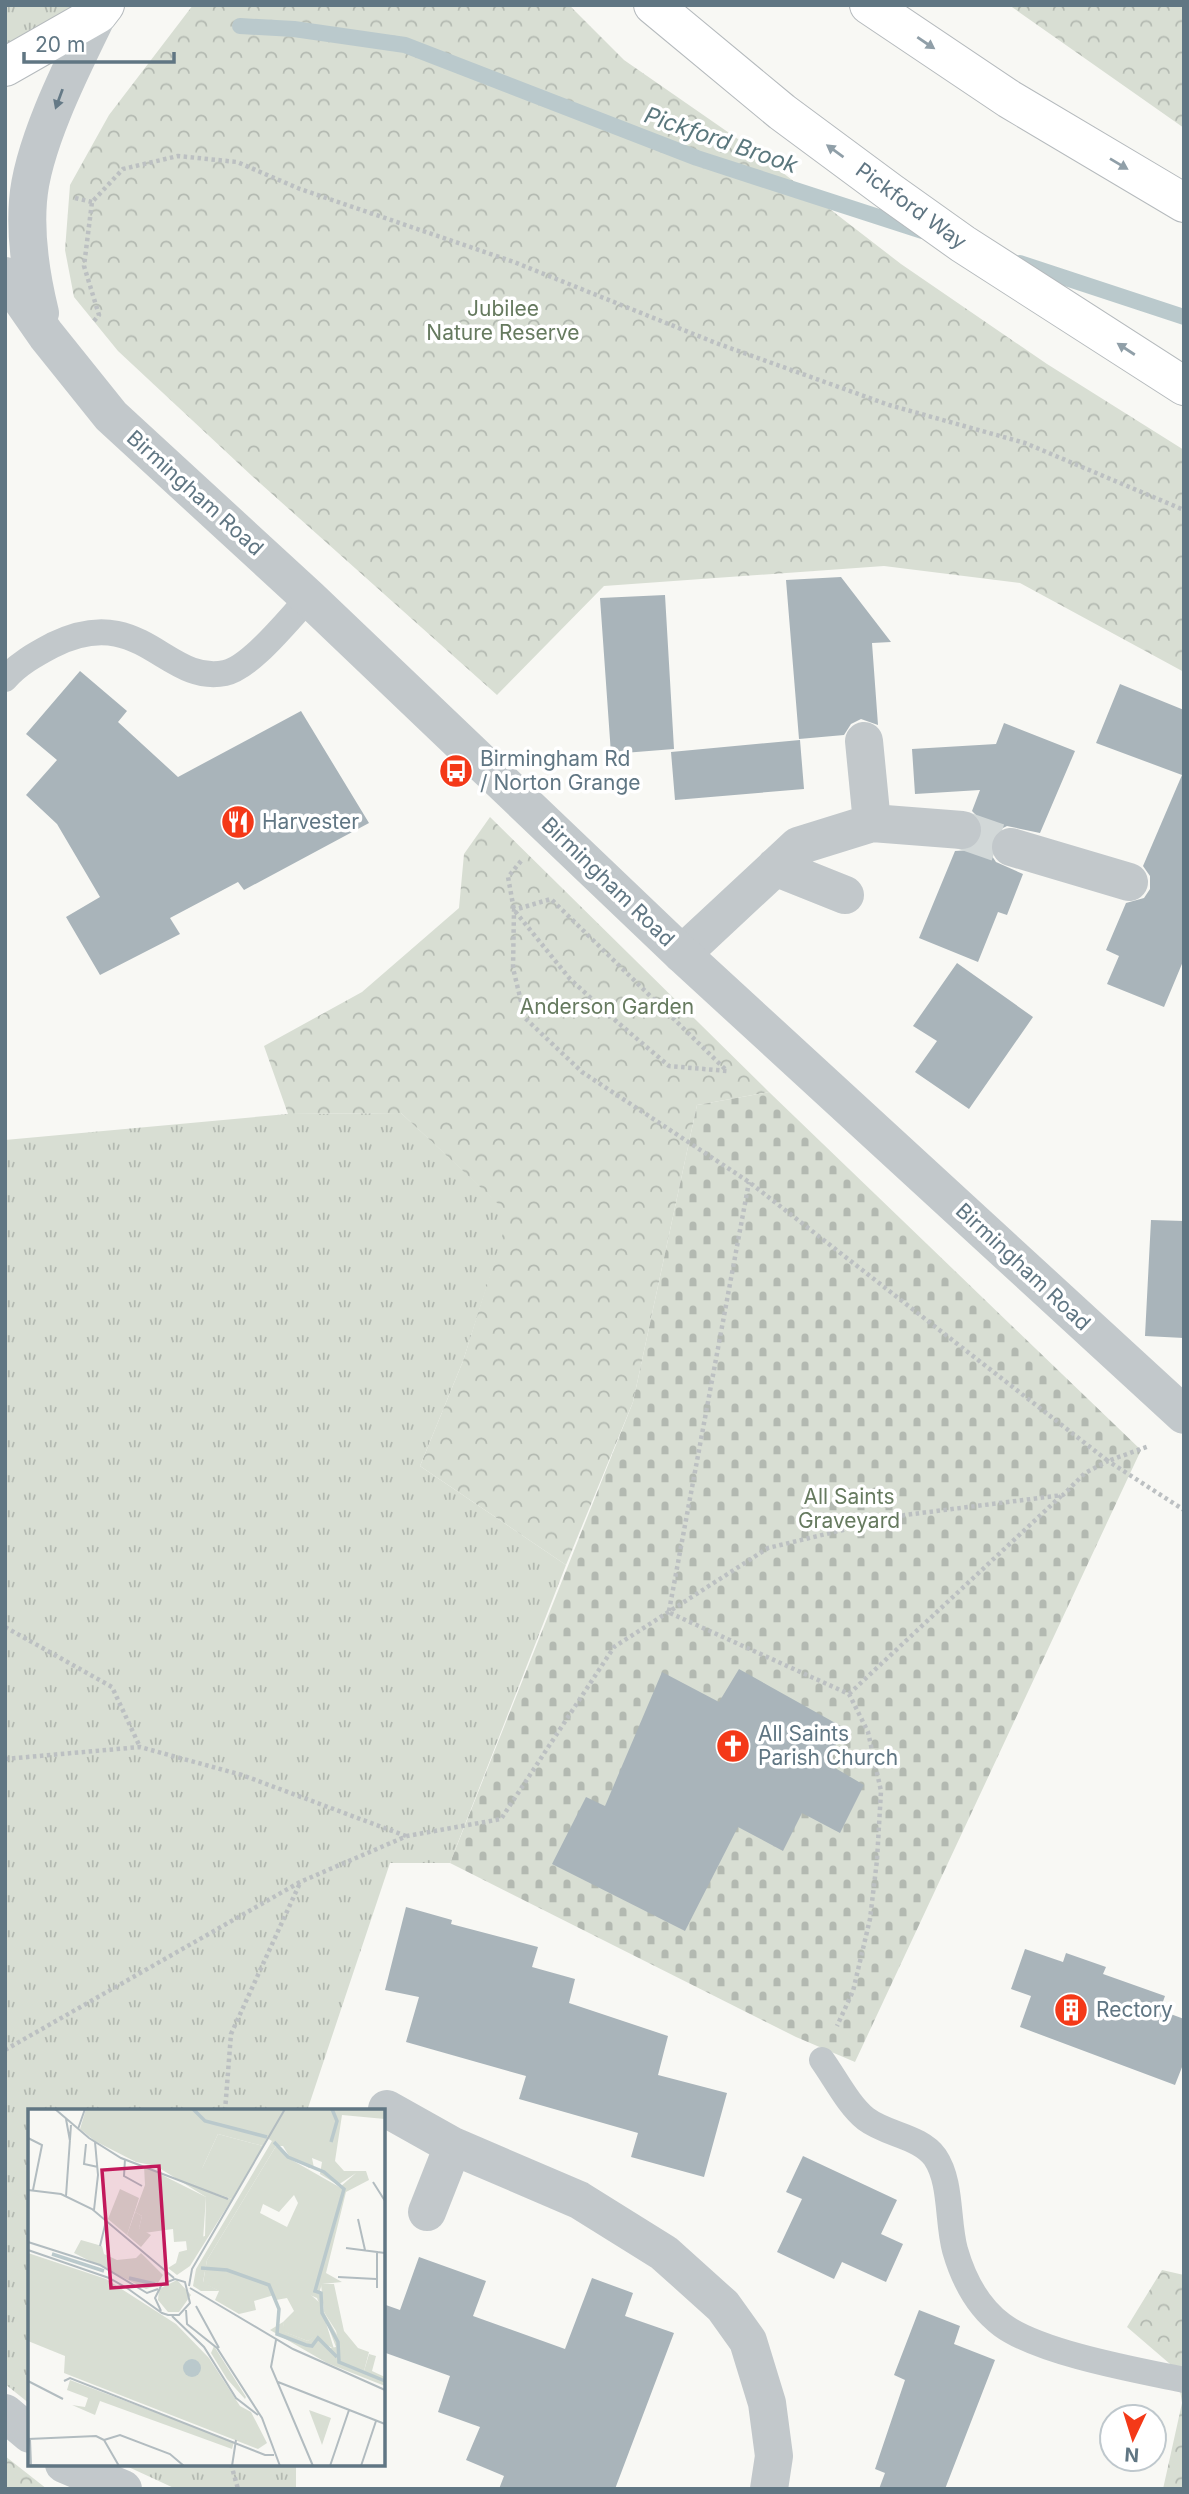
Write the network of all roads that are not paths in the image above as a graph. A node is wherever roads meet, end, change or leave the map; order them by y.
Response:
1 (653, 5) edge
2 (869, 5) edge
3 (102, 10) edge
4 (5, 67) edge
5 (1184, 203) edge
6 (5, 276) edge
7 (53, 343) junction
8 (1184, 386) edge
9 (309, 598) junction
10 (5, 679) edge
11 (864, 741) dead end
12 (872, 823) junction
13 (962, 830) tunnel mouth
14 (1011, 847) tunnel mouth
15 (775, 867) junction
16 (1129, 882) dead end
17 (845, 895) dead end
18 (682, 954) junction
19 (1184, 1415) edge
20 (822, 2060) road end
21 (387, 2109) dead end
22 (453, 2146) junction
23 (427, 2213) dead end
24 (1184, 2380) edge
25 (5, 2413) edge
26 (28, 2432) edge
27 (69, 2466) edge
28 (123, 2489) edge
29 (769, 2489) edge

8 -> 1 highway, Pickford Way
2 -> 5 highway
3 - 4 highway
3 -> 7 street, Birmingham Road
6 - 7 street, Birmingham Road
7 - 9 street, Birmingham Road
9 - 10 lane
9 - 18 street, Birmingham Road
11 - 12 street
12 - 13 street
12 - 15 street
14 - 16 street
15 - 17 street
15 - 18 street
18 - 19 street, Birmingham Road
20 - 24 lane
21 - 22 street
22 - 23 street
22 - 29 street
25 - 26 street
27 - 28 street

